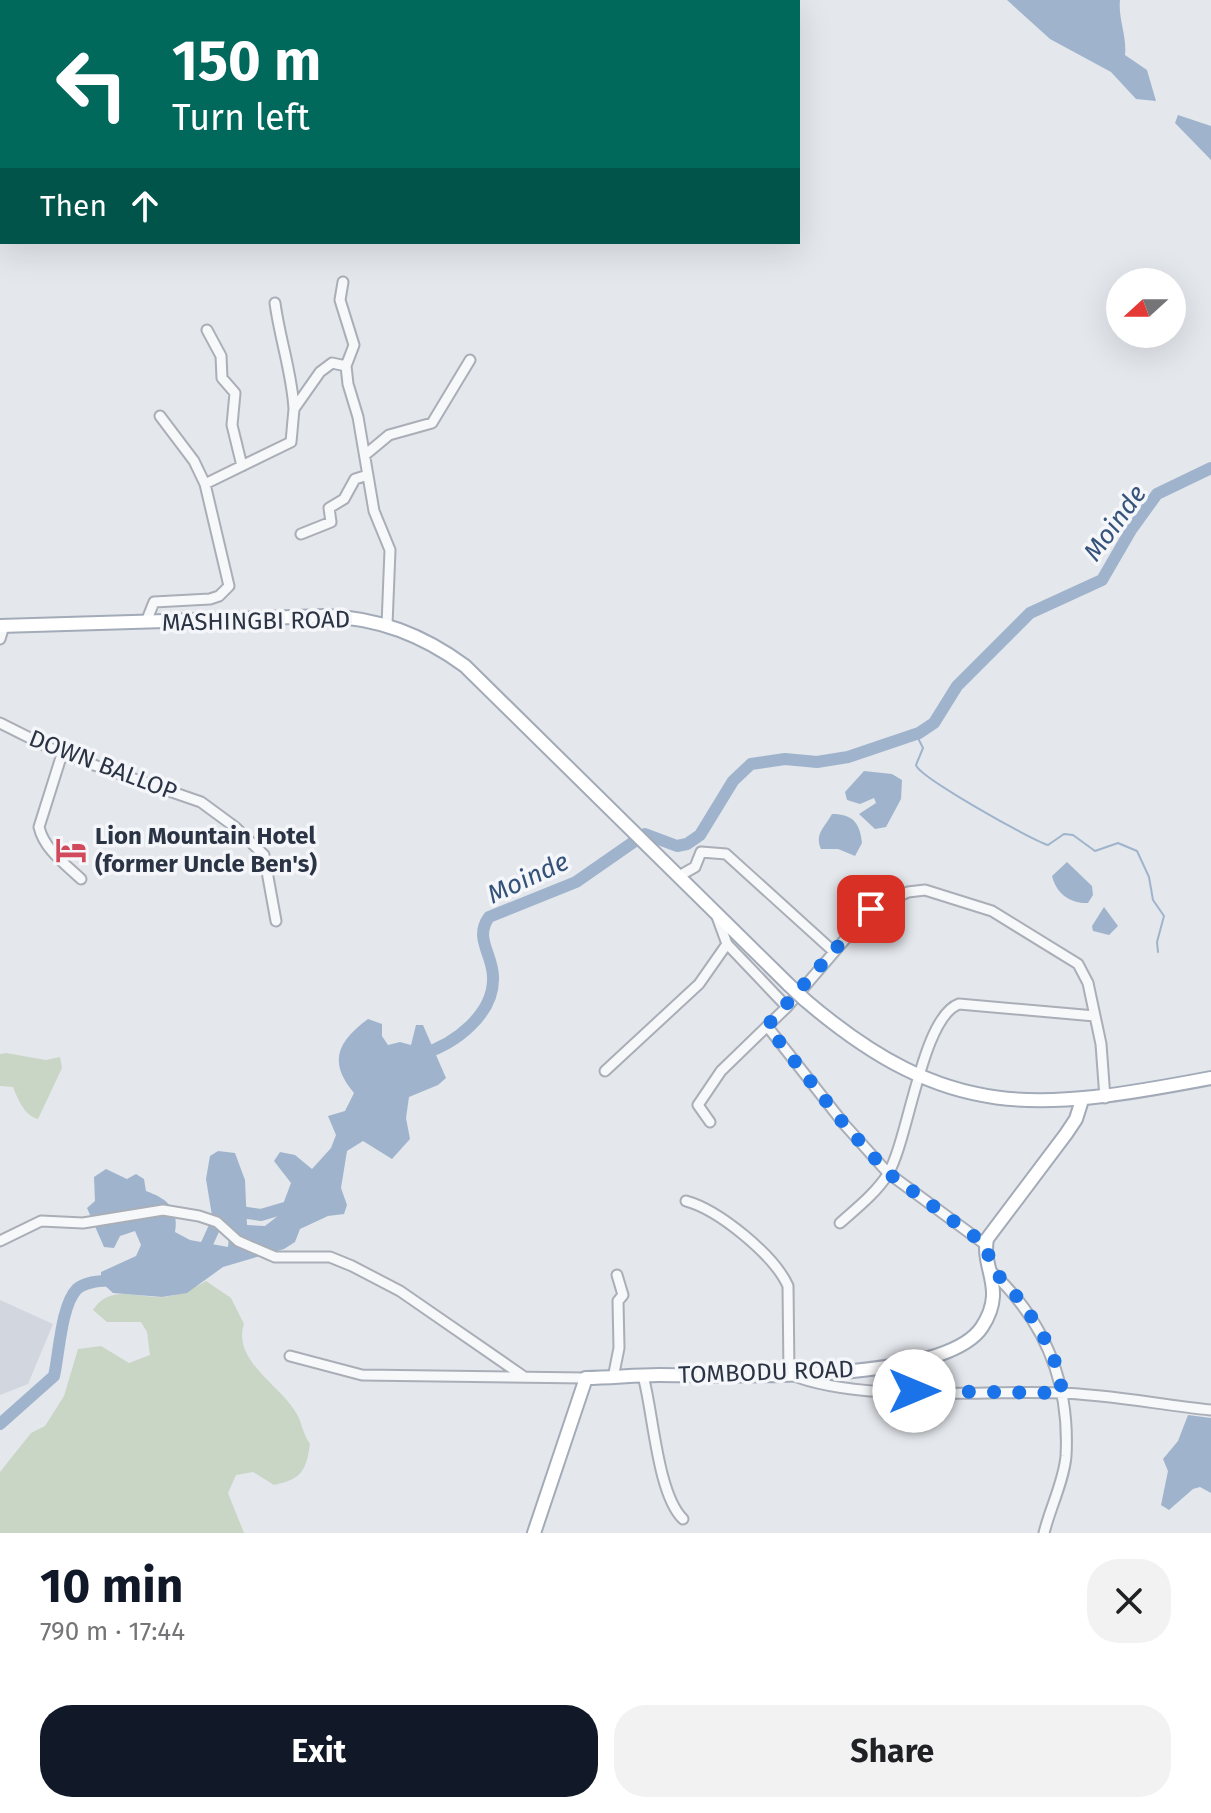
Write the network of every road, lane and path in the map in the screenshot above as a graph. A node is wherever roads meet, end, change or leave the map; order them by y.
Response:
1 (343, 282) dead end
2 (275, 303) dead end
3 (207, 330) dead end
4 (470, 360) dead end
5 (346, 366) junction
6 (294, 409) junction
7 (160, 416) dead end
8 (365, 455) junction
9 (242, 466) junction
10 (368, 475) junction
11 (205, 484) junction
12 (301, 534) dead end
13 (146, 622) junction
14 (387, 625) junction
15 (1, 630) edge
16 (0, 723) edge
17 (62, 754) junction
18 (679, 876) junction
19 (81, 879) dead end
20 (716, 914) junction
21 (276, 921) dead end
22 (727, 944) junction
23 (832, 950) junction
24 (787, 1007) junction
25 (1095, 1016) junction
26 (767, 1026) junction
27 (605, 1071) dead end
28 (918, 1075) junction
29 (1211, 1078) edge
30 (1105, 1098) junction
31 (1082, 1100) junction
32 (710, 1122) dead end
33 (888, 1173) junction
34 (686, 1201) dead end
35 (840, 1223) dead end
36 (0, 1241) edge
37 (986, 1245) junction
38 (993, 1273) junction
39 (617, 1275) dead end
40 (290, 1356) dead end
41 (789, 1374) junction
42 (523, 1376) junction
43 (643, 1376) junction
44 (586, 1378) junction
45 (613, 1378) junction
46 (1062, 1393) junction
47 (1211, 1410) edge
48 (683, 1519) dead end
49 (534, 1533) edge
50 (1044, 1533) edge

1 - 5 street
2 - 6 street
3 - 9 street
4 - 8 street
5 - 6 street
5 - 8 street
6 - 9 street
7 - 11 street
8 - 10 street
9 - 11 street
10 - 12 street
10 - 14 street
11 - 13 street
13 - 14 main road, MASHINGBI ROAD
13 - 15 main road, MASHINGBI ROAD
14 - 18 main road, MASHINGBI ROAD
16 - 17 street, DOWN BALLOP
17 - 19 street
17 - 21 street, DOWN BALLOP
18 - 20 main road
18 - 23 street
20 - 22 street
20 - 28 main road, bridge
22 - 24 street
22 - 27 street
23 - 24 street
23 - 25 street
24 - 26 street
25 - 28 street
25 - 30 street
26 - 32 street
26 - 33 street
28 - 31 main road
28 - 33 street
29 - 30 main road
30 - 31 main road
31 - 37 main road
33 - 35 street
33 - 37 street
34 - 41 street
36 - 42 street
37 - 38 main road, TOMBODU ROAD
38 - 41 main road, TOMBODU ROAD
38 - 46 street
39 - 45 street
40 - 42 street
41 - 43 main road, TOMBODU ROAD
41 - 46 street
42 - 44 street
43 - 45 main road, TOMBODU ROAD
43 - 48 street
44 - 45 main road, TOMBODU ROAD
44 - 49 main road
46 - 47 street
46 - 50 street

